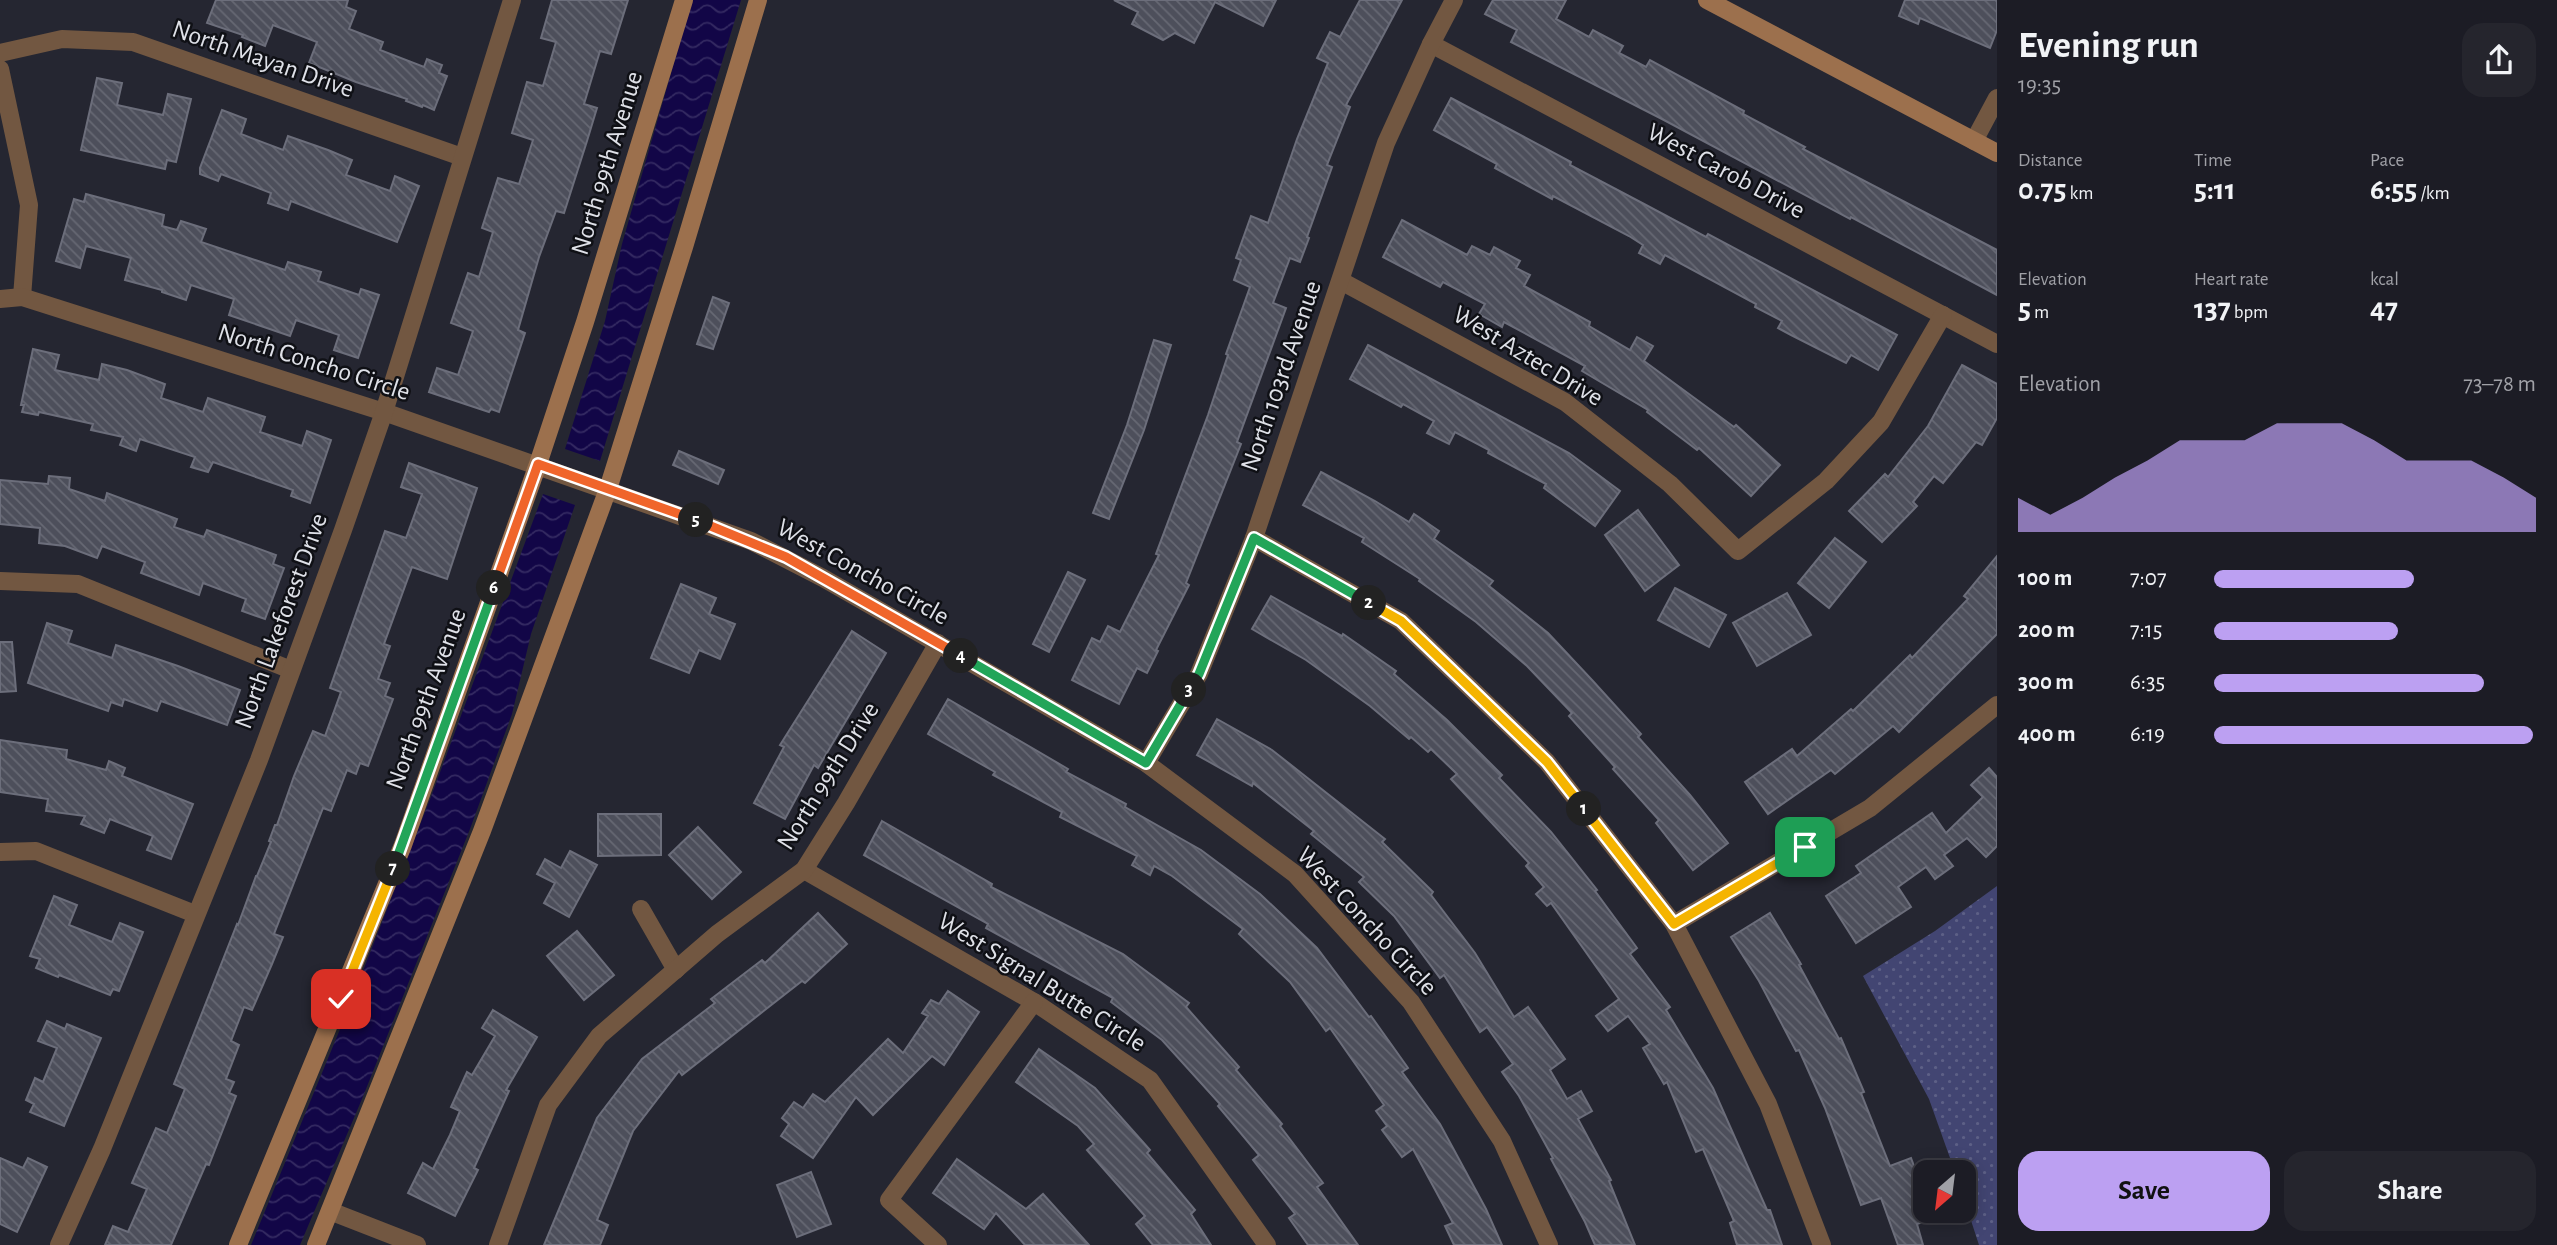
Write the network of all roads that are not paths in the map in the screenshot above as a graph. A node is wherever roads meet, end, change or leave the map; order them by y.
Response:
1 (512, 0) edge
2 (684, 0) edge
3 (758, 0) edge
4 (1454, 0) edge
5 (1707, 0) edge
6 (1431, 44) junction
7 (0, 53) edge
8 (0, 69) edge
9 (1997, 97) edge
10 (1974, 141) junction
11 (1997, 153) edge
12 (462, 157) junction
13 (1342, 281) junction
14 (22, 297) junction
15 (0, 299) edge
16 (1943, 315) junction
17 (1997, 344) edge
18 (384, 412) junction
19 (538, 464) junction
20 (608, 489) junction
21 (1254, 538) junction
22 (0, 581) edge
23 (938, 643) junction
24 (291, 670) junction
25 (1997, 705) edge
26 (1146, 763) junction
27 (0, 852) edge
28 (804, 870) junction
29 (641, 909) dead end
30 (195, 914) junction
31 (1674, 924) junction
32 (676, 970) junction
33 (1034, 1002) junction
34 (330, 1211) junction
35 (59, 1245) edge
36 (238, 1245) edge
37 (316, 1245) edge
38 (417, 1245) edge
39 (498, 1245) edge
40 (938, 1245) edge
41 (1267, 1245) edge
42 (1549, 1245) edge
43 (1822, 1245) edge

1 - 12 street, North Lakeforest Drive
2 - 19 main road, North 99th Avenue
3 - 20 main road
4 - 6 street, North 103rd Avenue
5 - 10 main road
6 - 13 street, North 103rd Avenue
6 - 16 street, West Carob Drive
7 - 12 street, North Mayan Drive
8 - 14 street
9 - 10 street
10 - 11 main road
12 - 18 street, North Lakeforest Drive
13 - 16 street, West Aztec Drive
13 - 21 street, North 103rd Avenue
14 - 15 street, North Concho Circle
14 - 18 street, North Concho Circle
16 - 17 street, West Carob Drive
18 - 19 street, North Concho Circle
18 - 24 street, North Lakeforest Drive
19 - 20 street, North Concho Circle
19 - 36 main road, North 99th Avenue
20 - 23 street, West Concho Circle
20 - 34 main road
21 - 26 street, North 103rd Avenue
21 - 31 street
22 - 24 street
23 - 26 street, West Concho Circle
23 - 28 street, North 99th Drive
24 - 30 street, North Lakeforest Drive
25 - 31 street
26 - 42 street, West Concho Circle
27 - 30 street
28 - 32 street, North 99th Drive
28 - 33 street, West Signal Butte Circle
29 - 32 street
30 - 35 street, North Lakeforest Drive
31 - 43 street
32 - 39 street, North 99th Drive
33 - 40 street
33 - 41 street, West Signal Butte Circle
34 - 37 main road
34 - 38 street

